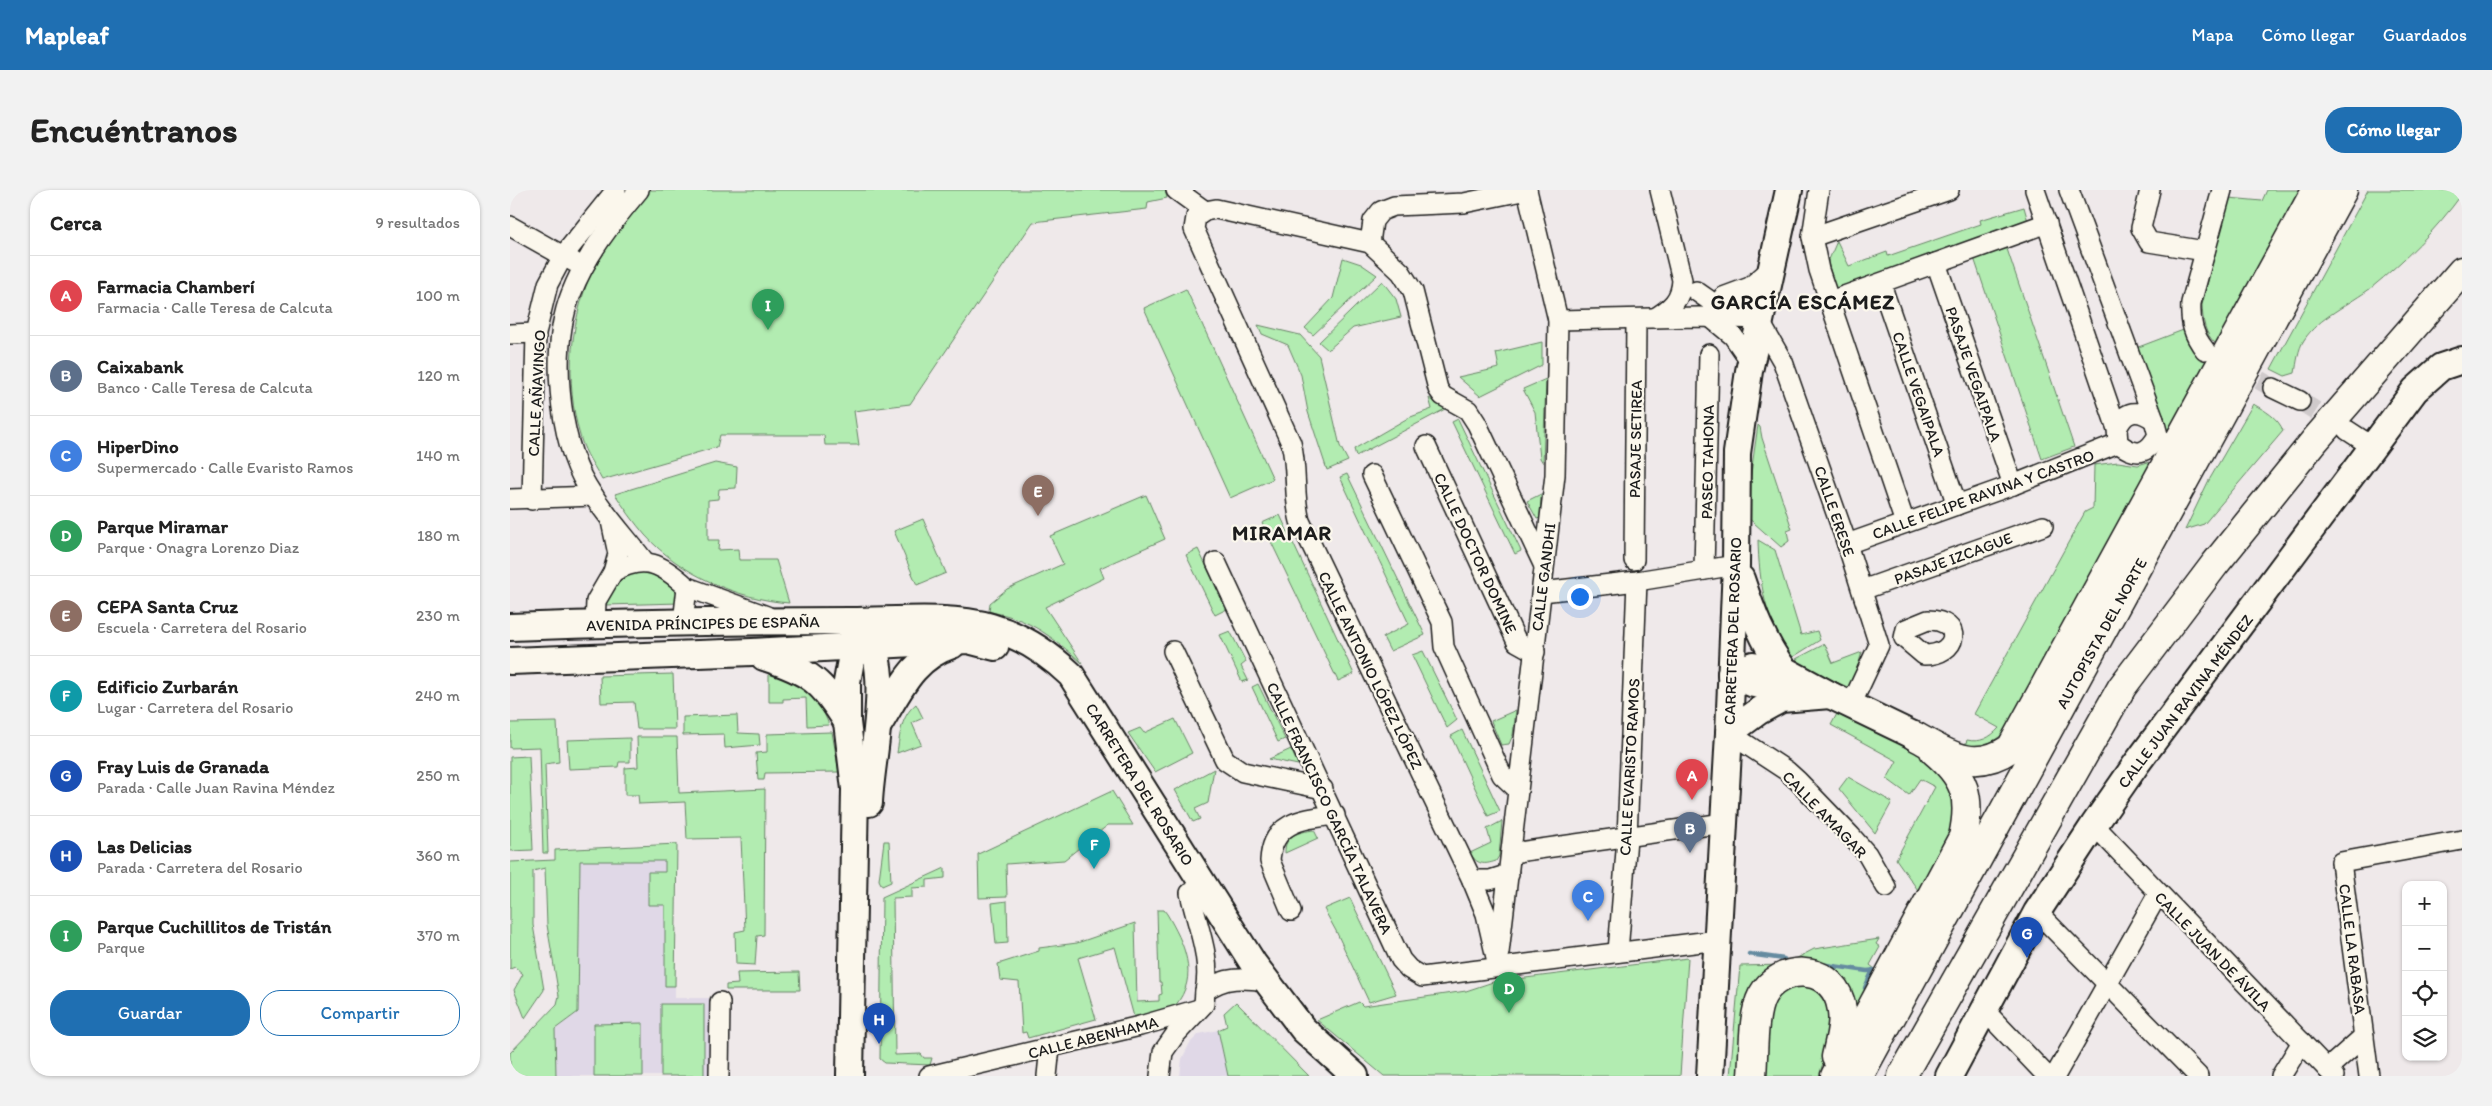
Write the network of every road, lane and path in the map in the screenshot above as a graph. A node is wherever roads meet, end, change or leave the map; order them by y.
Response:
1 (616, 190) edge
2 (640, 190) edge
3 (1176, 190) edge
4 (1527, 190) edge
5 (1660, 190) edge
6 (1789, 190) edge
7 (1819, 190) edge
8 (1949, 190) edge
9 (2035, 190) edge
10 (2069, 190) edge
11 (2150, 190) edge
12 (2222, 190) edge
13 (2316, 190) edge
14 (2343, 190) edge
15 (1205, 211) junction
16 (2046, 224) junction
17 (510, 226) edge
18 (1812, 237) junction
19 (1370, 243) junction
20 (2205, 252) junction
21 (563, 256) junction
22 (1936, 263) junction
23 (583, 267) junction
24 (1772, 268) junction
25 (2462, 271) edge
26 (1881, 284) junction
27 (1689, 285) junction
28 (1830, 301) junction
29 (1710, 317) junction
30 (1646, 318) junction
31 (1760, 319) junction
32 (1558, 320) junction
33 (536, 333) junction
34 (510, 334) edge
35 (2205, 350) dead end
36 (1709, 354) dead end
37 (2462, 360) edge
38 (1751, 362) junction
39 (2273, 388) tunnel mouth
40 (2300, 401) tunnel mouth
41 (2154, 420) junction
42 (2347, 430) tunnel mouth
43 (2117, 436) junction
44 (1426, 446) dead end
45 (2373, 447) junction
46 (1372, 475) dead end
47 (2013, 485) junction
48 (594, 496) junction
49 (510, 499) edge
50 (532, 500) junction
51 (1957, 504) junction
52 (610, 518) junction
53 (1905, 523) junction
54 (2043, 526) dead end
55 (1847, 544) junction
56 (1634, 560) dead end
57 (645, 562) junction
58 (1216, 562) dead end
59 (1736, 565) junction
60 (1544, 566) junction
61 (1704, 570) junction
62 (613, 572) junction
63 (1637, 581) junction
64 (687, 587) junction
65 (1862, 590) junction
66 (1542, 592) junction
67 (839, 621) junction
68 (896, 621) junction
69 (782, 622) junction
70 (683, 623) junction
71 (595, 625) junction
72 (510, 627) edge
73 (968, 640) junction
74 (867, 644) junction
75 (1173, 651) dead end
76 (752, 652) junction
77 (1535, 652) junction
78 (678, 655) junction
79 (601, 658) junction
80 (510, 661) edge
81 (1784, 670) junction
82 (1731, 674) junction
83 (1841, 700) junction
84 (848, 722) junction
85 (876, 728) junction
86 (1729, 733) junction
87 (1915, 736) junction
88 (1323, 789) junction
89 (1518, 790) junction
90 (1334, 815) junction
91 (1724, 824) junction
92 (2094, 825) junction
93 (1627, 838) junction
94 (2462, 840) edge
95 (1511, 853) junction
96 (1509, 874) junction
97 (1472, 880) junction
98 (1886, 887) dead end
99 (1190, 893) junction
100 (2158, 894) junction
101 (1926, 907) junction
102 (1291, 911) dead end
103 (2037, 912) junction
104 (1495, 913) junction
105 (1718, 940) junction
106 (1618, 952) junction
107 (1498, 966) junction
108 (2108, 982) junction
109 (1254, 983) junction
110 (1900, 1000) junction
111 (1203, 1001) junction
112 (720, 1002) dead end
113 (1985, 1011) junction
114 (1140, 1026) junction
115 (2364, 1036) junction
116 (2302, 1042) junction
117 (1050, 1047) junction
118 (1163, 1052) junction
119 (2330, 1072) edge
120 (718, 1076) edge
121 (850, 1076) edge
122 (866, 1076) edge
123 (929, 1076) edge
124 (1047, 1076) edge
125 (1160, 1076) edge
126 (1332, 1076) edge
127 (1355, 1076) edge
128 (1710, 1076) edge
129 (1752, 1076) edge
130 (1833, 1076) edge
131 (1859, 1076) edge
132 (1902, 1076) edge
133 (1949, 1076) edge
134 (2047, 1076) edge
135 (2055, 1076) edge
136 (2198, 1076) edge
137 (2281, 1076) edge
138 (2369, 1076) edge

1 - 21 street, CALLE AÑAVINGO
2 - 23 street
3 - 15 street
4 - 19 street
4 - 32 street, CALLE GANDHI
5 - 27 street
6 - 24 main road, CARRETERA DEL ROSARIO
7 - 18 street
8 - 18 street
9 - 16 street
10 - 41 street
11 - 20 street
12 - 20 street
13 - 87 highway
14 - 110 highway, AUTOPISTA DEL NORTE
15 - 19 street
15 - 97 street, CALLE ANTONIO LÓPEZ LÓPEZ
16 - 22 street
16 - 43 street
17 - 21 street
18 - 28 street
19 - 60 street
20 - 35 street
21 - 23 street
21 - 33 street, CALLE AÑAVINGO
22 - 26 street
22 - 47 street, PASAJE VEGAIPALA
23 - 48 street
24 - 27 street
24 - 31 main road, CARRETERA DEL ROSARIO
25 - 132 highway
26 - 28 street
26 - 51 street, CALLE VEGAIPALA
27 - 30 street
27 - 31 street, CALLE ERESE
28 - 53 street
29 - 30 street
29 - 31 street
29 - 38 street
30 - 32 street
30 - 56 street, PASAJE SETIREA
31 - 38 main road, CARRETERA DEL ROSARIO
31 - 55 street, CALLE ERESE
32 - 60 street, CALLE GANDHI
33 - 34 street
33 - 50 street, CALLE AÑAVINGO
36 - 61 street, PASEO TAHONA
37 - 45 main road, CALLE JUAN RAVINA MÉNDEZ
38 - 59 main road, CARRETERA DEL ROSARIO
39 - 40 street
41 - 43 street
41 - 43 street
42 - 45 street
43 - 47 street, CALLE FELIPE RAVINA Y CASTRO
44 - 77 street, CALLE DOCTOR DOMINE
45 - 92 main road, CALLE JUAN RAVINA MÉNDEZ
46 - 89 street
47 - 51 street, CALLE FELIPE RAVINA Y CASTRO
48 - 50 street
48 - 52 street
49 - 50 street
51 - 53 street, CALLE FELIPE RAVINA Y CASTRO
52 - 57 street
52 - 62 street
53 - 55 street, CALLE FELIPE RAVINA Y CASTRO
54 - 65 street, PASAJE IZCAGUE
55 - 65 street, CALLE ERESE
57 - 62 street
57 - 64 street
58 - 88 street, CALLE FRANCISCO GARCÍA TALAVERA
59 - 61 street
59 - 81 main road
59 - 82 main road, CARRETERA DEL ROSARIO
60 - 66 street, CALLE GANDHI
61 - 63 street
62 - 71 street
63 - 66 street
63 - 93 street, CALLE EVARISTO RAMOS
64 - 69 street
64 - 70 street
65 - 83 street, CALLE ERESE
66 - 77 street, CALLE GANDHI
67 - 68 main road, AVENIDA PRÍNCIPES DE ESPAÑA
67 - 69 main road, AVENIDA PRÍNCIPES DE ESPAÑA
67 - 74 main road
68 - 74 main road
68 - 109 main road, CARRETERA DEL ROSARIO
69 - 70 main road, AVENIDA PRÍNCIPES DE ESPAÑA
70 - 71 main road, AVENIDA PRÍNCIPES DE ESPAÑA
70 - 78 main road
71 - 72 main road, AVENIDA PRÍNCIPES DE ESPAÑA
71 - 79 main road
73 - 74 main road, CARRETERA DEL ROSARIO
73 - 85 main road
73 - 99 main road, CARRETERA DEL ROSARIO
74 - 76 main road, AVENIDA PRÍNCIPES DE ESPAÑA
74 - 84 main road
74 - 85 main road
75 - 88 street
76 - 78 main road, AVENIDA PRÍNCIPES DE ESPAÑA
76 - 84 main road
77 - 89 street, CALLE GANDHI
78 - 79 main road, AVENIDA PRÍNCIPES DE ESPAÑA
79 - 80 main road, AVENIDA PRÍNCIPES DE ESPAÑA
81 - 82 main road
81 - 83 main road
82 - 83 main road
82 - 86 main road, CARRETERA DEL ROSARIO
83 - 86 main road
83 - 87 main road
84 - 121 main road
85 - 122 main road
86 - 91 main road, CARRETERA DEL ROSARIO
86 - 98 street, CALLE AMAGAR
87 - 101 highway
88 - 90 street, CALLE FRANCISCO GARCÍA TALAVERA
89 - 95 street, CALLE GANDHI
90 - 102 street
90 - 107 street, CALLE FRANCISCO GARCÍA TALAVERA
91 - 93 street
91 - 105 main road, CARRETERA DEL ROSARIO
92 - 100 street, CALLE JUAN DE ÁVILA
92 - 103 main road, CALLE JUAN RAVINA MÉNDEZ
93 - 95 street
93 - 106 street, CALLE EVARISTO RAMOS
94 - 115 street, CALLE LA RABASA
95 - 96 street, CALLE GANDHI
96 - 97 street
96 - 104 street, CALLE GANDHI
97 - 104 street, CALLE ANTONIO LÓPEZ LÓPEZ
99 - 109 main road, CARRETERA DEL ROSARIO
99 - 111 street
100 - 108 street
100 - 116 street, CALLE JUAN DE ÁVILA
101 - 110 highway
101 - 130 highway
103 - 108 street
103 - 113 main road, CALLE JUAN RAVINA MÉNDEZ
104 - 107 street, CALLE GANDHI
105 - 106 street, CALLE FRANCISCO GARCÍA TALAVERA
105 - 128 main road, CARRETERA DEL ROSARIO
106 - 107 street, CALLE FRANCISCO GARCÍA TALAVERA
108 - 135 street
108 - 136 street
109 - 111 street
109 - 126 main road, CARRETERA DEL ROSARIO
109 - 127 main road, CARRETERA DEL ROSARIO
110 - 131 highway, AUTOPISTA DEL NORTE
111 - 114 street, CALLE ABENHAMA
111 - 118 street
112 - 120 street
113 - 133 main road, CALLE JUAN RAVINA MÉNDEZ
113 - 134 street
114 - 117 street, CALLE ABENHAMA
114 - 118 street
115 - 119 street, CALLE LA RABASA
115 - 138 street, CALLE LA RABASA
116 - 119 street, CALLE JUAN DE ÁVILA
116 - 137 street
117 - 123 street, CALLE ABENHAMA
117 - 124 street
118 - 125 street
129 - 130 highway

